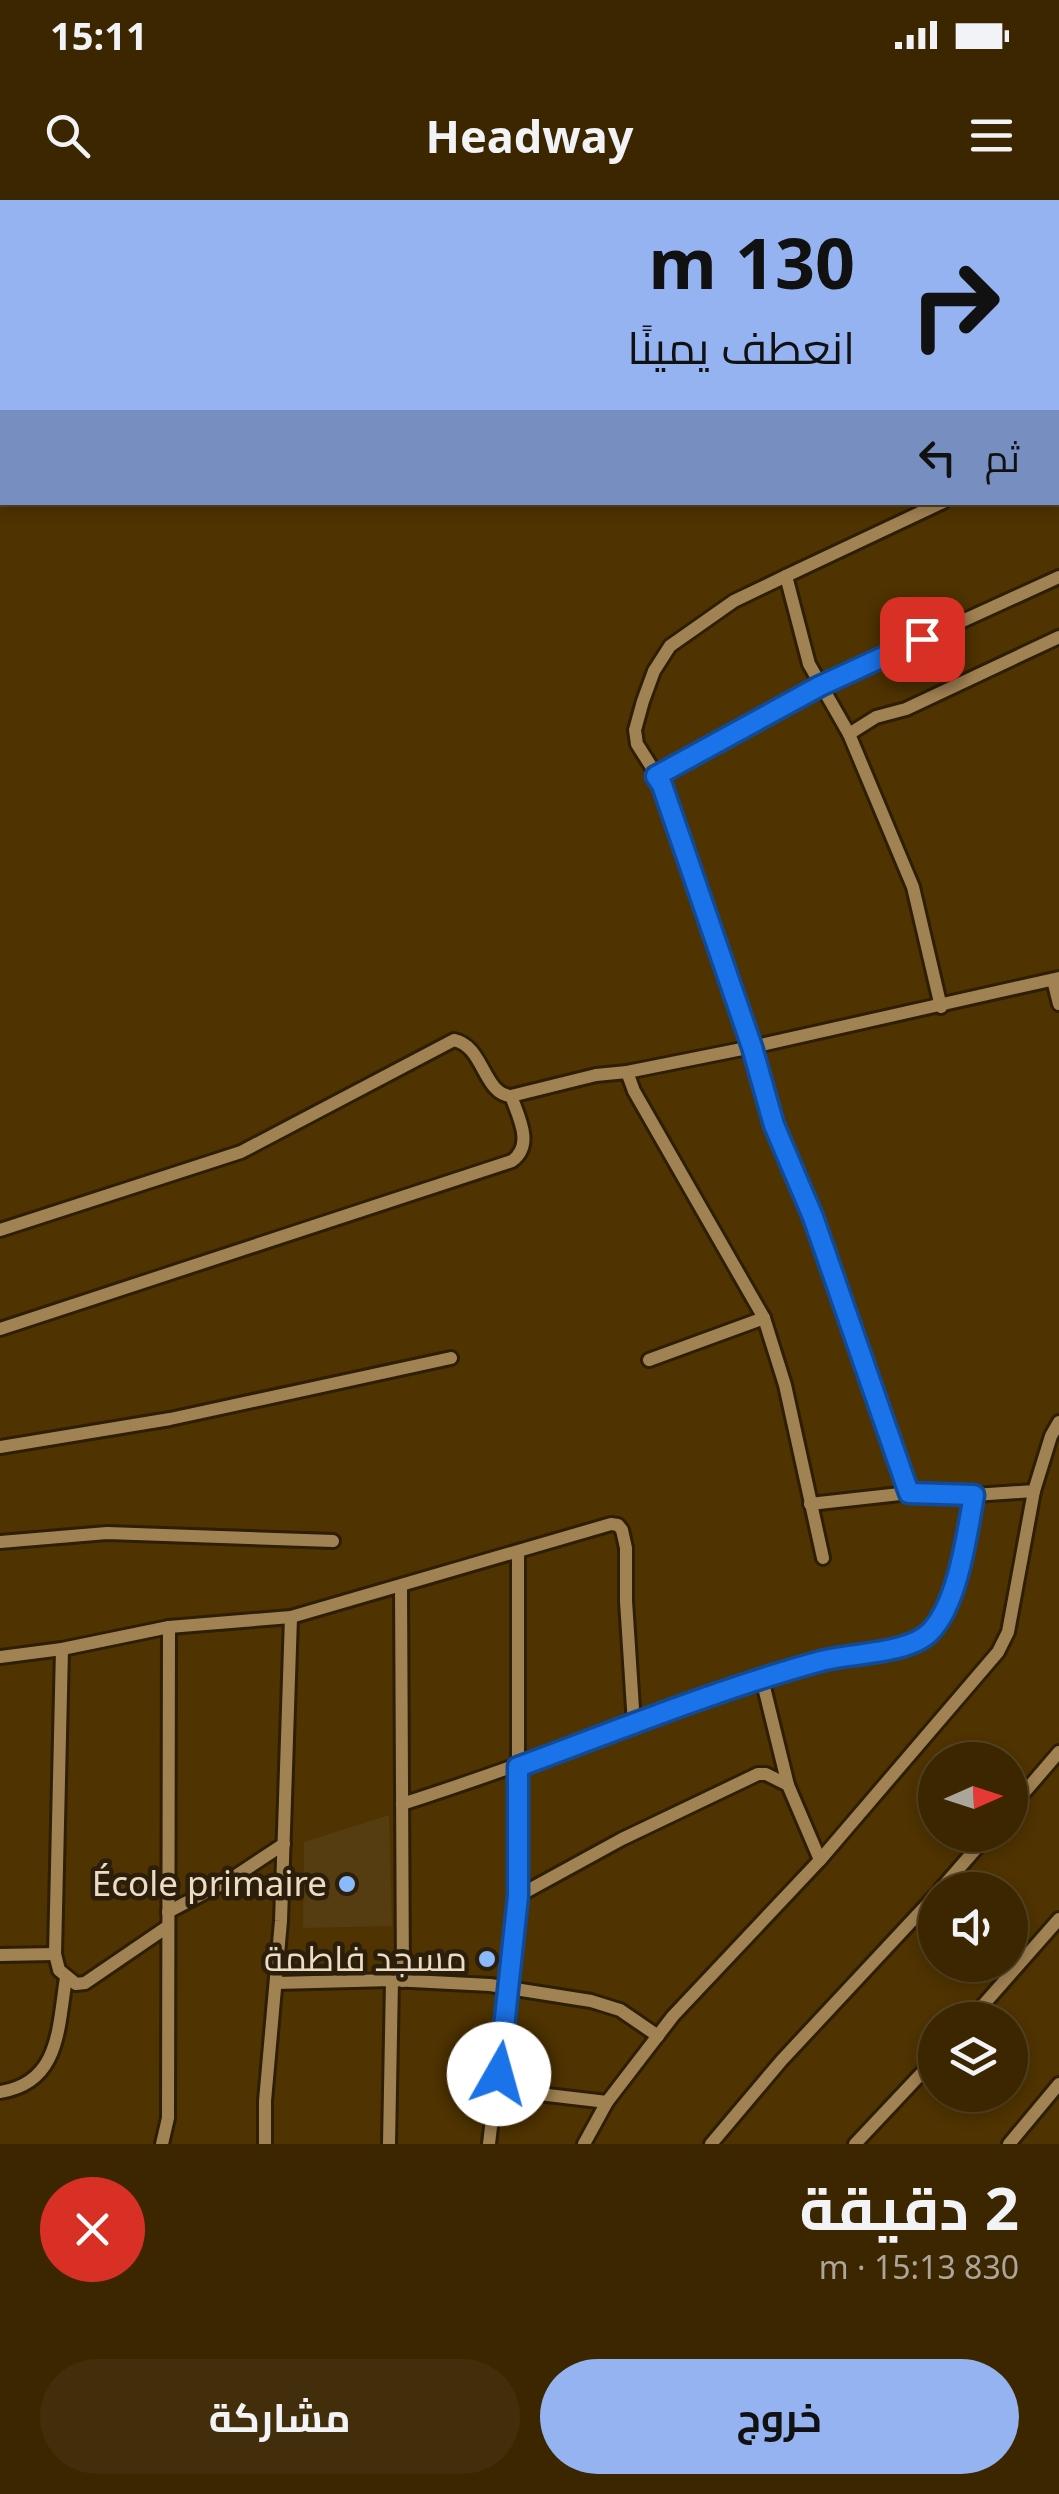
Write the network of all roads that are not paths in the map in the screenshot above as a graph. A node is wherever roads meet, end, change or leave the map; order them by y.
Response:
1 (937, 505) edge
2 (786, 576) junction
3 (1059, 576) edge
4 (1059, 637) edge
5 (820, 686) junction
6 (849, 734) junction
7 (656, 776) junction
8 (1056, 979) edge
9 (1059, 1004) edge
10 (941, 1007) junction
11 (752, 1047) junction
12 (628, 1072) junction
13 (512, 1096) junction
14 (0, 1230) edge
15 (764, 1318) junction
16 (0, 1329) edge
17 (451, 1358) dead end
18 (648, 1360) dead end
19 (1059, 1422) edge
20 (0, 1446) edge
21 (1034, 1491) junction
22 (909, 1493) junction
23 (974, 1495) junction
24 (810, 1504) junction
25 (333, 1541) dead end
26 (0, 1542) edge
27 (518, 1552) junction
28 (823, 1558) dead end
29 (402, 1586) junction
30 (291, 1618) junction
31 (169, 1627) junction
32 (62, 1649) junction
33 (0, 1657) edge
34 (762, 1679) junction
35 (634, 1724) junction
36 (1059, 1752) edge
37 (518, 1767) junction
38 (788, 1784) junction
39 (1028, 1788) edge
40 (402, 1804) junction
41 (284, 1844) junction
42 (973, 1852) edge
43 (820, 1860) junction
44 (956, 1872) edge
45 (518, 1896) junction
46 (918, 1914) edge
47 (1059, 1919) edge
48 (168, 1920) junction
49 (55, 1954) junction
50 (0, 1956) edge
51 (66, 1978) junction
52 (398, 1981) junction
53 (276, 1982) junction
54 (509, 1989) junction
55 (986, 2002) edge
56 (658, 2036) junction
57 (918, 2077) edge
58 (1059, 2084) edge
59 (496, 2089) junction
60 (0, 2092) edge
61 (607, 2102) junction
62 (162, 2144) edge
63 (265, 2144) edge
64 (388, 2144) edge
65 (489, 2144) edge
66 (584, 2144) edge
67 (710, 2144) edge
68 (855, 2144) edge
69 (1008, 2144) edge

1 - 2 street
2 - 5 street
2 - 7 street
3 - 5 street
4 - 6 street
5 - 6 street
5 - 7 street
6 - 10 street
7 - 11 street
8 - 9 street
8 - 10 street
10 - 11 street
11 - 12 street
11 - 22 street
12 - 13 street
12 - 15 street
13 - 14 street
13 - 16 street
15 - 18 street
15 - 24 street
17 - 20 street
19 - 21 street
21 - 23 street
21 - 43 street
22 - 23 street
22 - 24 street
23 - 34 street
24 - 28 street
25 - 26 street
27 - 29 street
27 - 35 street
27 - 37 street
29 - 30 street
29 - 40 street
30 - 31 street
30 - 41 street
31 - 32 street
31 - 48 street
32 - 33 street
32 - 49 street
34 - 35 street
34 - 38 street
35 - 37 street
36 - 39 street
37 - 40 street
37 - 45 street
38 - 43 street
38 - 45 street
40 - 52 street
41 - 48 street
41 - 53 street
42 - 44 street
43 - 56 street
45 - 54 street
46 - 67 street
47 - 55 street
48 - 51 street
48 - 62 street
49 - 50 street
49 - 51 street
51 - 60 street
52 - 53 street
52 - 54 street
52 - 64 street
53 - 63 street
54 - 56 street
54 - 59 street
56 - 61 street
57 - 68 street
58 - 69 street
59 - 61 street
59 - 65 street
61 - 66 street

